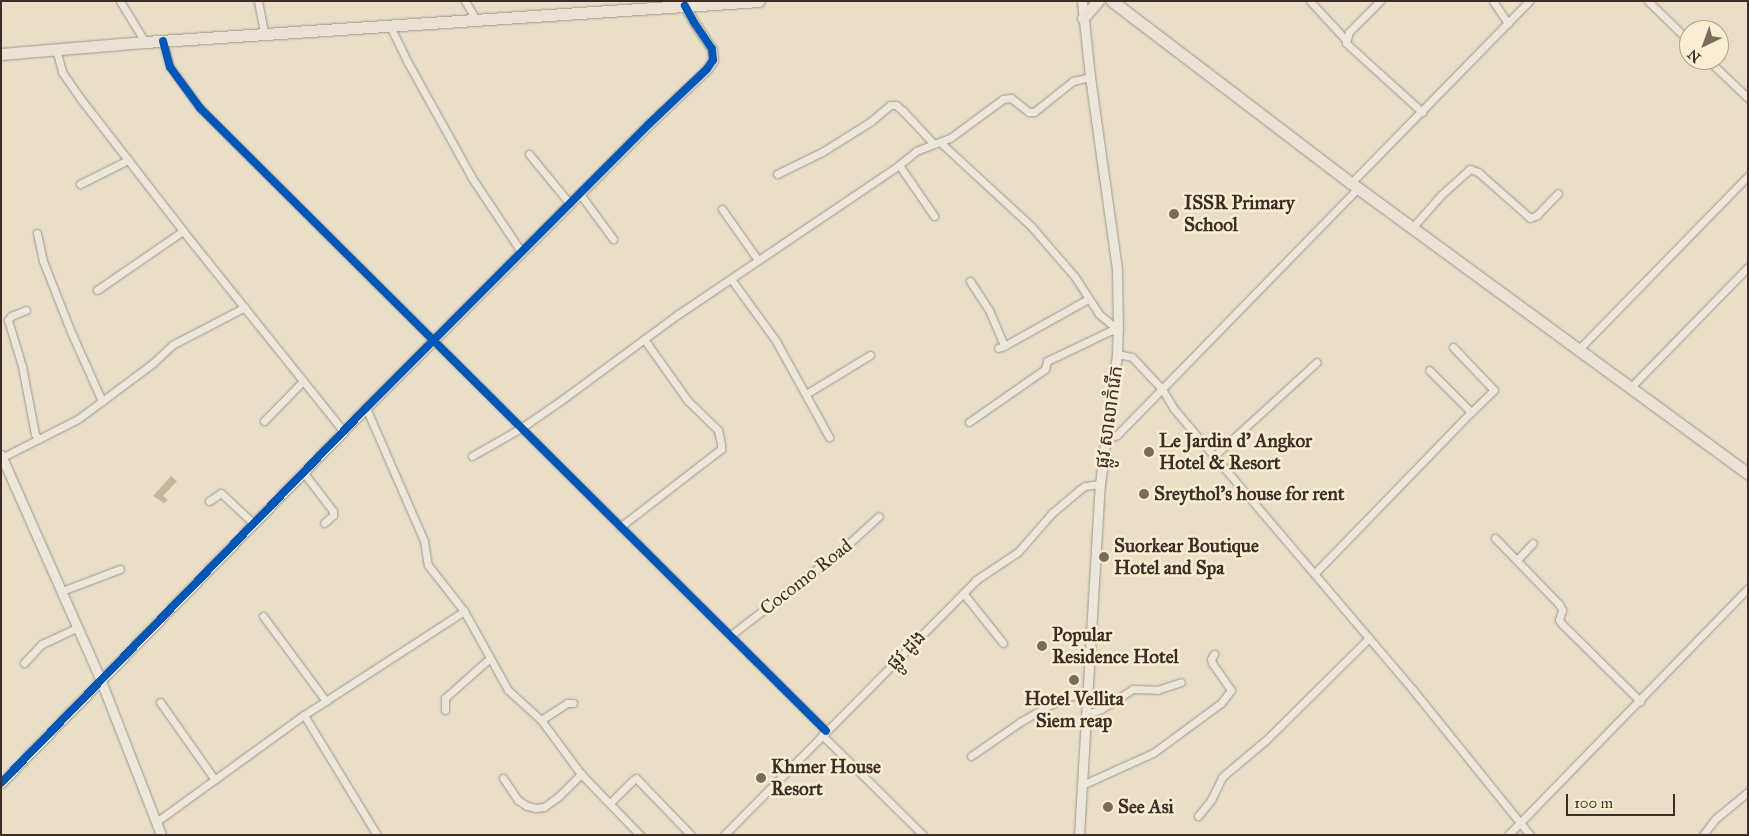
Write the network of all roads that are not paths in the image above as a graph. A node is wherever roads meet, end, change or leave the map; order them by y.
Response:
1 (120, 1) edge
2 (258, 1) edge
3 (465, 1) edge
4 (759, 1) edge
5 (1082, 1) edge
6 (1098, 1) edge
7 (1112, 1) edge
8 (1310, 1) edge
9 (1380, 1) edge
10 (1493, 1) edge
11 (1529, 1) edge
12 (1648, 1) edge
13 (685, 6) junction
14 (1083, 18) junction
15 (476, 19) junction
16 (1508, 23) junction
17 (390, 26) junction
18 (1679, 31) edge
19 (264, 33) junction
20 (1346, 40) junction
21 (164, 41) junction
22 (145, 42) junction
23 (56, 49) junction
24 (1, 54) edge
25 (1719, 70) edge
26 (1090, 77) junction
27 (1748, 98) edge
28 (1422, 112) junction
29 (936, 143) junction
30 (529, 154) dead end
31 (128, 160) junction
32 (899, 165) junction
33 (777, 174) dead end
34 (1748, 176) edge
35 (80, 184) dead end
36 (1354, 185) junction
37 (1558, 193) dead end
38 (580, 194) junction
39 (570, 204) junction
40 (722, 209) dead end
41 (934, 216) dead end
42 (1412, 228) junction
43 (182, 231) junction
44 (37, 233) dead end
45 (613, 239) dead end
46 (522, 253) junction
47 (758, 260) junction
48 (1748, 267) edge
49 (731, 279) junction
50 (970, 281) dead end
51 (97, 290) dead end
52 (1088, 299) junction
53 (245, 307) junction
54 (26, 310) dead end
55 (1117, 330) junction
56 (644, 339) junction
57 (433, 341) junction
58 (1453, 347) dead end
59 (1578, 350) junction
60 (1117, 354) junction
61 (870, 355) dead end
62 (1317, 362) dead end
63 (1429, 370) dead end
64 (303, 381) junction
65 (1630, 388) junction
66 (1162, 389) junction
67 (806, 394) junction
68 (102, 401) junction
69 (366, 408) junction
70 (1471, 412) junction
71 (264, 421) dead end
72 (970, 422) dead end
73 (521, 428) junction
74 (343, 431) junction
75 (829, 437) dead end
76 (38, 440) junction
77 (1105, 440) junction
78 (472, 456) dead end
79 (1214, 456) junction
80 (2, 457) edge
81 (303, 472) junction
82 (1748, 474) edge
83 (1097, 484) junction
84 (209, 501) dead end
85 (879, 516) dead end
86 (324, 523) dead end
87 (254, 524) junction
88 (620, 527) junction
89 (1495, 538) dead end
90 (1533, 543) dead end
91 (1517, 560) junction
92 (120, 569) dead end
93 (1315, 573) junction
94 (1748, 588) edge
95 (62, 591) junction
96 (963, 593) junction
97 (464, 611) junction
98 (263, 616) dead end
99 (78, 627) junction
100 (731, 635) junction
101 (1369, 638) junction
102 (1002, 643) dead end
103 (1214, 654) dead end
104 (490, 658) junction
105 (24, 663) dead end
106 (101, 681) junction
107 (1182, 682) dead end
108 (1087, 696) junction
109 (326, 701) junction
110 (1640, 701) junction
111 (160, 702) dead end
112 (573, 703) dead end
113 (445, 710) dead end
114 (304, 715) junction
115 (1085, 716) junction
116 (541, 720) junction
117 (824, 733) junction
118 (971, 756) dead end
119 (580, 774) junction
120 (503, 778) dead end
121 (215, 780) junction
122 (1, 783) edge
123 (1082, 785) junction
124 (1748, 792) edge
125 (610, 803) junction
126 (1198, 816) dead end
127 (156, 822) junction
128 (1519, 824) junction
129 (1705, 834) edge
130 (161, 835) edge
131 (377, 835) edge
132 (640, 835) edge
133 (691, 835) edge
134 (724, 835) edge
135 (923, 835) edge
136 (1079, 835) edge
137 (1508, 835) edge
138 (1530, 835) edge

1 - 22 street
2 - 19 street
3 - 15 street
4 - 13 highway
5 - 14 street, ផ្លូវ សាលាកំរើក
6 - 14 highway
7 - 36 highway
8 - 20 street
9 - 20 street
10 - 16 street
11 - 16 street
12 - 18 street
13 - 15 highway
13 - 38 street
14 - 26 street, ផ្លូវ សាលាកំរើក
15 - 17 highway
16 - 28 street
17 - 19 highway
17 - 46 street
19 - 21 highway
20 - 28 street
21 - 22 highway
21 - 57 street
22 - 23 highway
23 - 24 highway
23 - 31 street
25 - 27 street
26 - 29 street
26 - 55 street, ផ្លូវ សាលាកំរើក
28 - 36 street
29 - 32 street
29 - 33 street
29 - 52 street
30 - 39 street
31 - 35 street
31 - 43 street
32 - 41 street
32 - 47 street
34 - 59 street
36 - 42 highway
36 - 66 street
37 - 42 street
38 - 39 street
38 - 45 street
39 - 46 street
40 - 47 street
42 - 59 highway
43 - 51 street
43 - 53 street
44 - 68 street
46 - 57 street
47 - 49 street
48 - 65 street
49 - 56 street
49 - 67 street
50 - 52 street
52 - 55 street
53 - 64 street
53 - 68 street
54 - 76 street
55 - 60 street, ផ្លូវ សាលាកំរើក
55 - 72 street
56 - 73 street
56 - 88 street
57 - 69 street
57 - 73 street
58 - 70 street
59 - 65 highway
60 - 66 street
60 - 77 street, ផ្លូវ សាលាកំរើក
61 - 67 street
62 - 79 street
63 - 70 street
64 - 71 street
64 - 74 street
65 - 82 highway
66 - 77 street
66 - 79 street
67 - 75 street
68 - 76 street
69 - 74 street
69 - 97 street
70 - 93 street
73 - 78 street
73 - 88 street
74 - 81 street
76 - 80 street
77 - 83 street, ផ្លូវ សាលាកំរើក
79 - 93 street
80 - 95 street
81 - 86 street
81 - 87 street
83 - 96 street, ផ្លូវ ដូង
83 - 108 street, ផ្លូវ សាលាកំរើក
84 - 87 street
85 - 100 street, Cocomo Road
87 - 106 street
88 - 100 street
89 - 91 street
90 - 91 street
91 - 110 street
92 - 95 street
93 - 101 street
94 - 110 street
95 - 99 street
96 - 102 street
96 - 117 street, ផ្លូវ ដូង
97 - 104 street
97 - 109 street
98 - 109 street
99 - 105 street
99 - 106 street
100 - 117 street
101 - 126 street
101 - 128 street
103 - 123 street
104 - 113 street
104 - 116 street
106 - 122 street
106 - 127 street
107 - 115 street
108 - 115 street, ផ្លូវ សាលាកំរើក
108 - 118 street
109 - 114 street
110 - 128 street
111 - 121 street
112 - 116 street
114 - 121 street
114 - 131 street
115 - 123 street, ផ្លូវ សាលាកំរើក
116 - 119 street
117 - 134 street, ផ្លូវ ដូង
117 - 135 street
119 - 120 street
119 - 125 street
121 - 127 street
123 - 136 street, ផ្លូវ សាលាកំរើក
124 - 129 street
125 - 132 street
125 - 133 street
127 - 130 street
128 - 137 street
128 - 138 street

